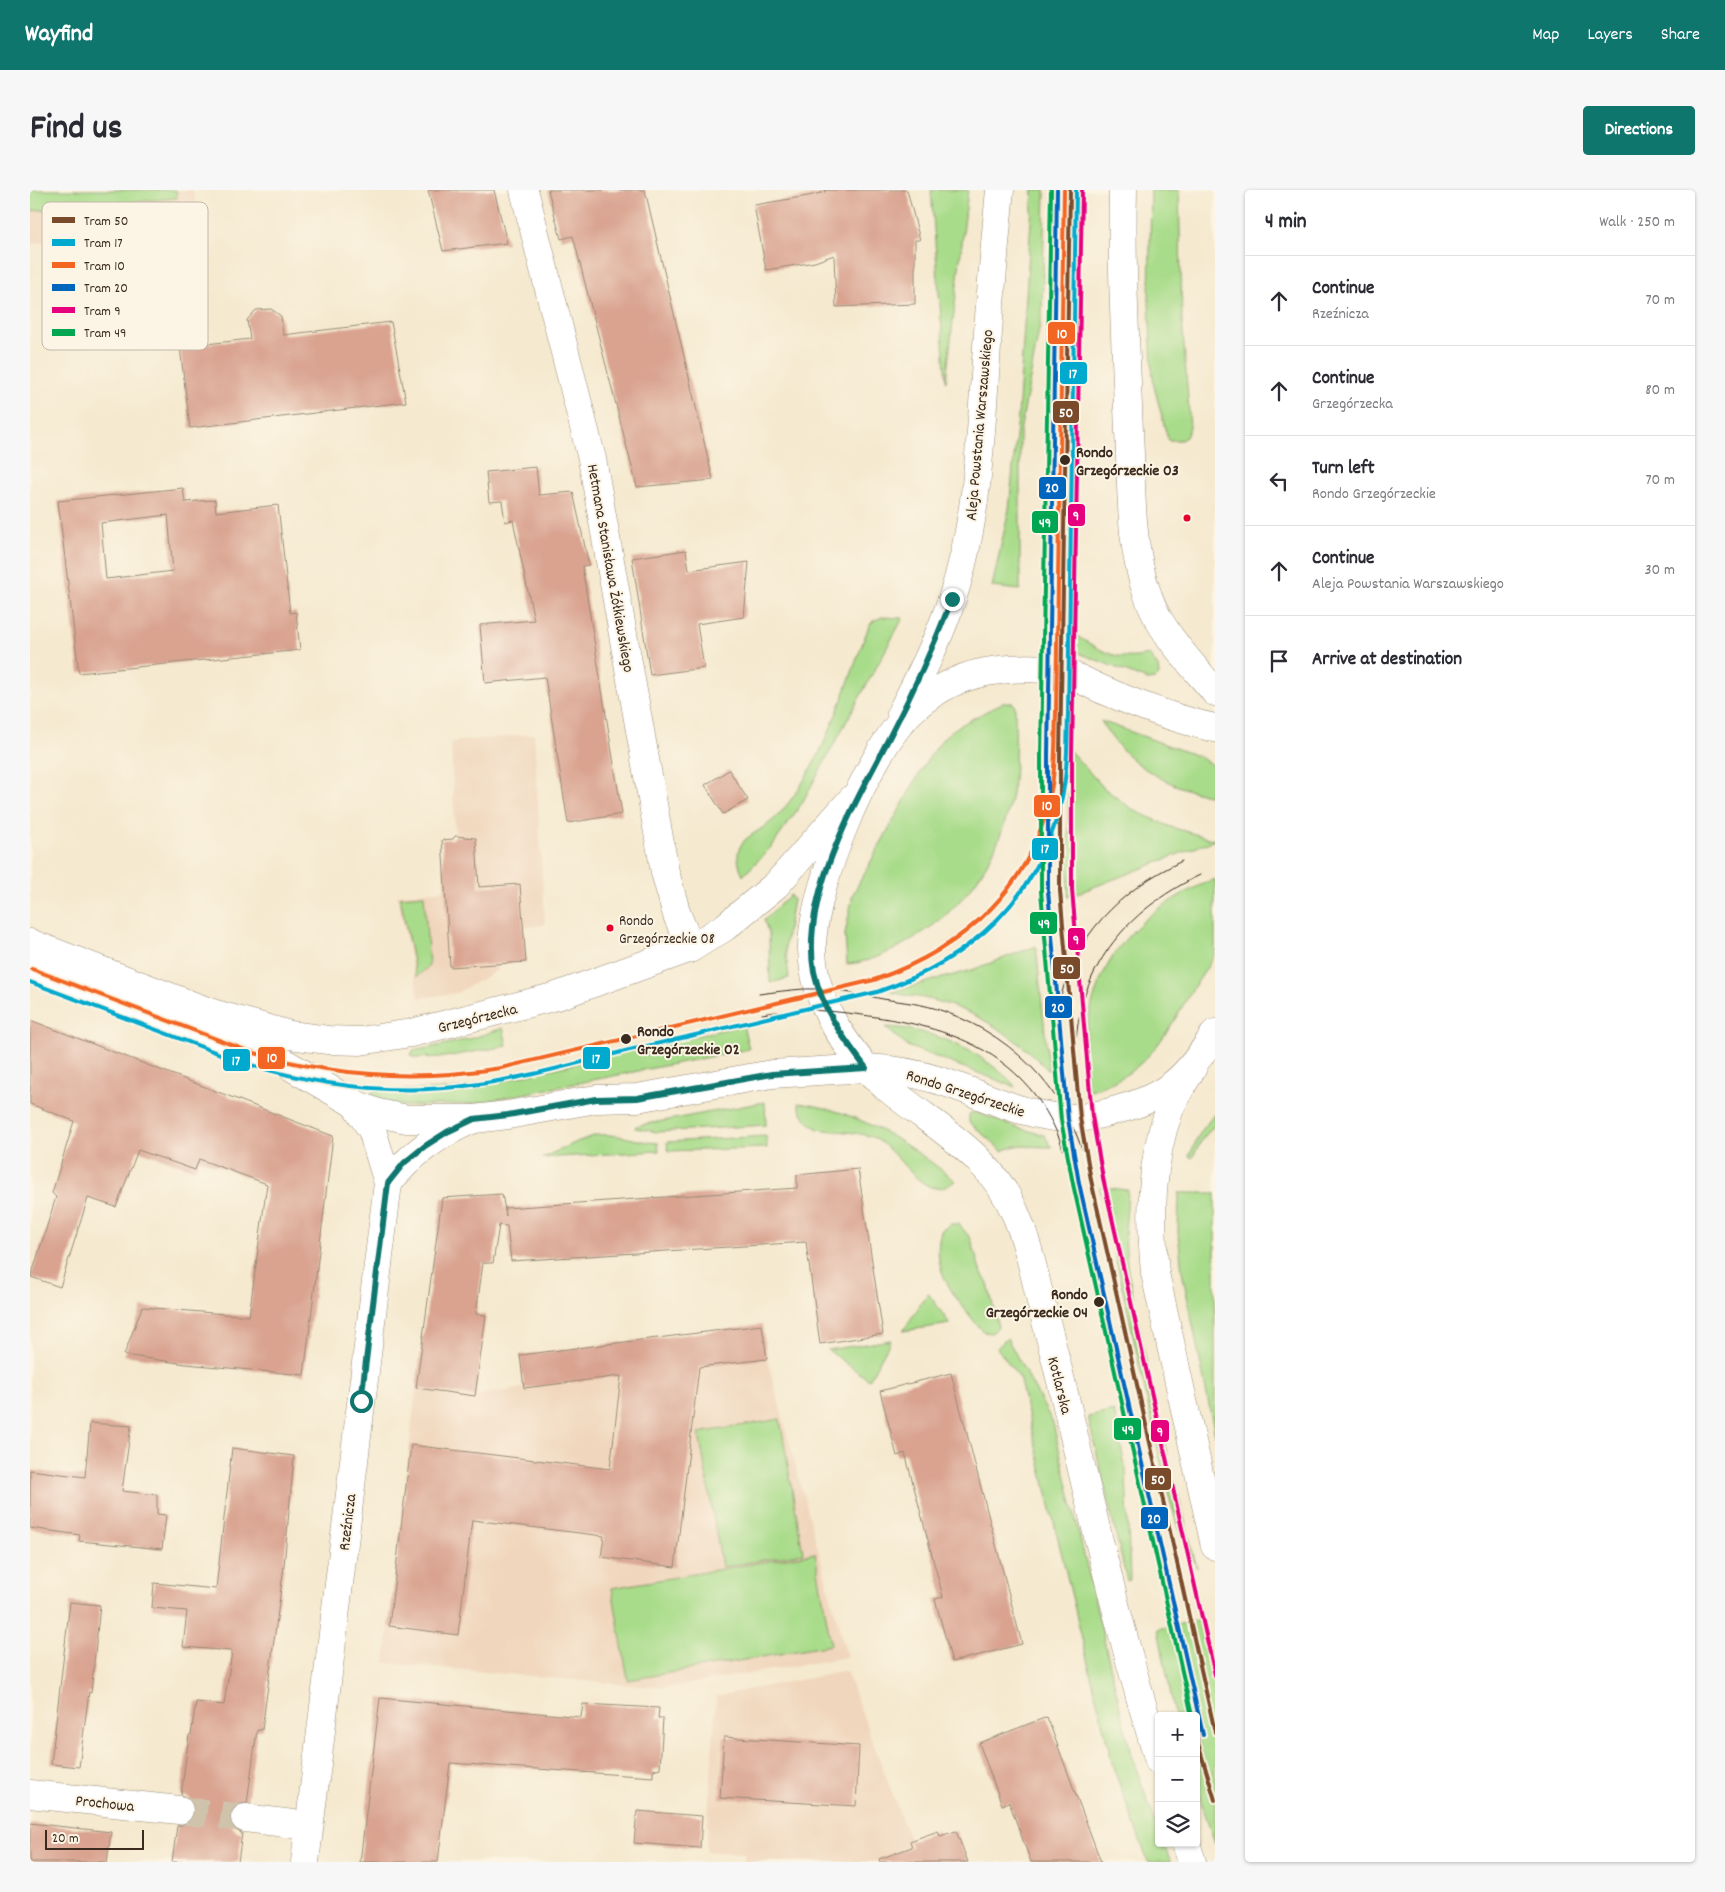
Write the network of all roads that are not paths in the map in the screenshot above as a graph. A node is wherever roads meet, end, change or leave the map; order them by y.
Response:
1 (524, 190) edge
2 (1000, 190) edge
3 (1123, 190) edge
4 (1215, 692) edge
5 (1215, 728) edge
6 (891, 735) junction
7 (864, 783) junction
8 (30, 943) edge
9 (691, 948) junction
10 (30, 968) edge
11 (1215, 1034) edge
12 (1193, 1067) junction
13 (866, 1068) junction
14 (355, 1104) junction
15 (474, 1119) junction
16 (388, 1183) junction
17 (1215, 1546) edge
18 (1158, 1757) edge
19 (30, 1794) edge
20 (179, 1810) tunnel mouth
21 (245, 1818) tunnel mouth
22 (310, 1826) junction
23 (1187, 1847) edge
24 (305, 1862) edge
25 (1192, 1862) edge

1 - 9 street, Hetmana Stanisława Żółkiewskiego
2 - 6 street, Aleja Powstania Warszawskiego
3 - 4 street
5 - 6 street
6 - 7 street
7 - 9 street, Grzegórzecka
7 - 13 street
8 - 9 street, Grzegórzecka
10 - 14 street
11 - 12 street, Rondo Grzegórzeckie
12 - 13 street, Rondo Grzegórzeckie
12 - 17 street
13 - 15 street
13 - 18 street, Kotlarska
14 - 15 street
14 - 16 street, Rzeźnicza
15 - 16 street
16 - 22 street, Rzeźnicza
19 - 20 street, Prochowa
21 - 22 street
22 - 24 street, Rzeźnicza
23 - 25 street

